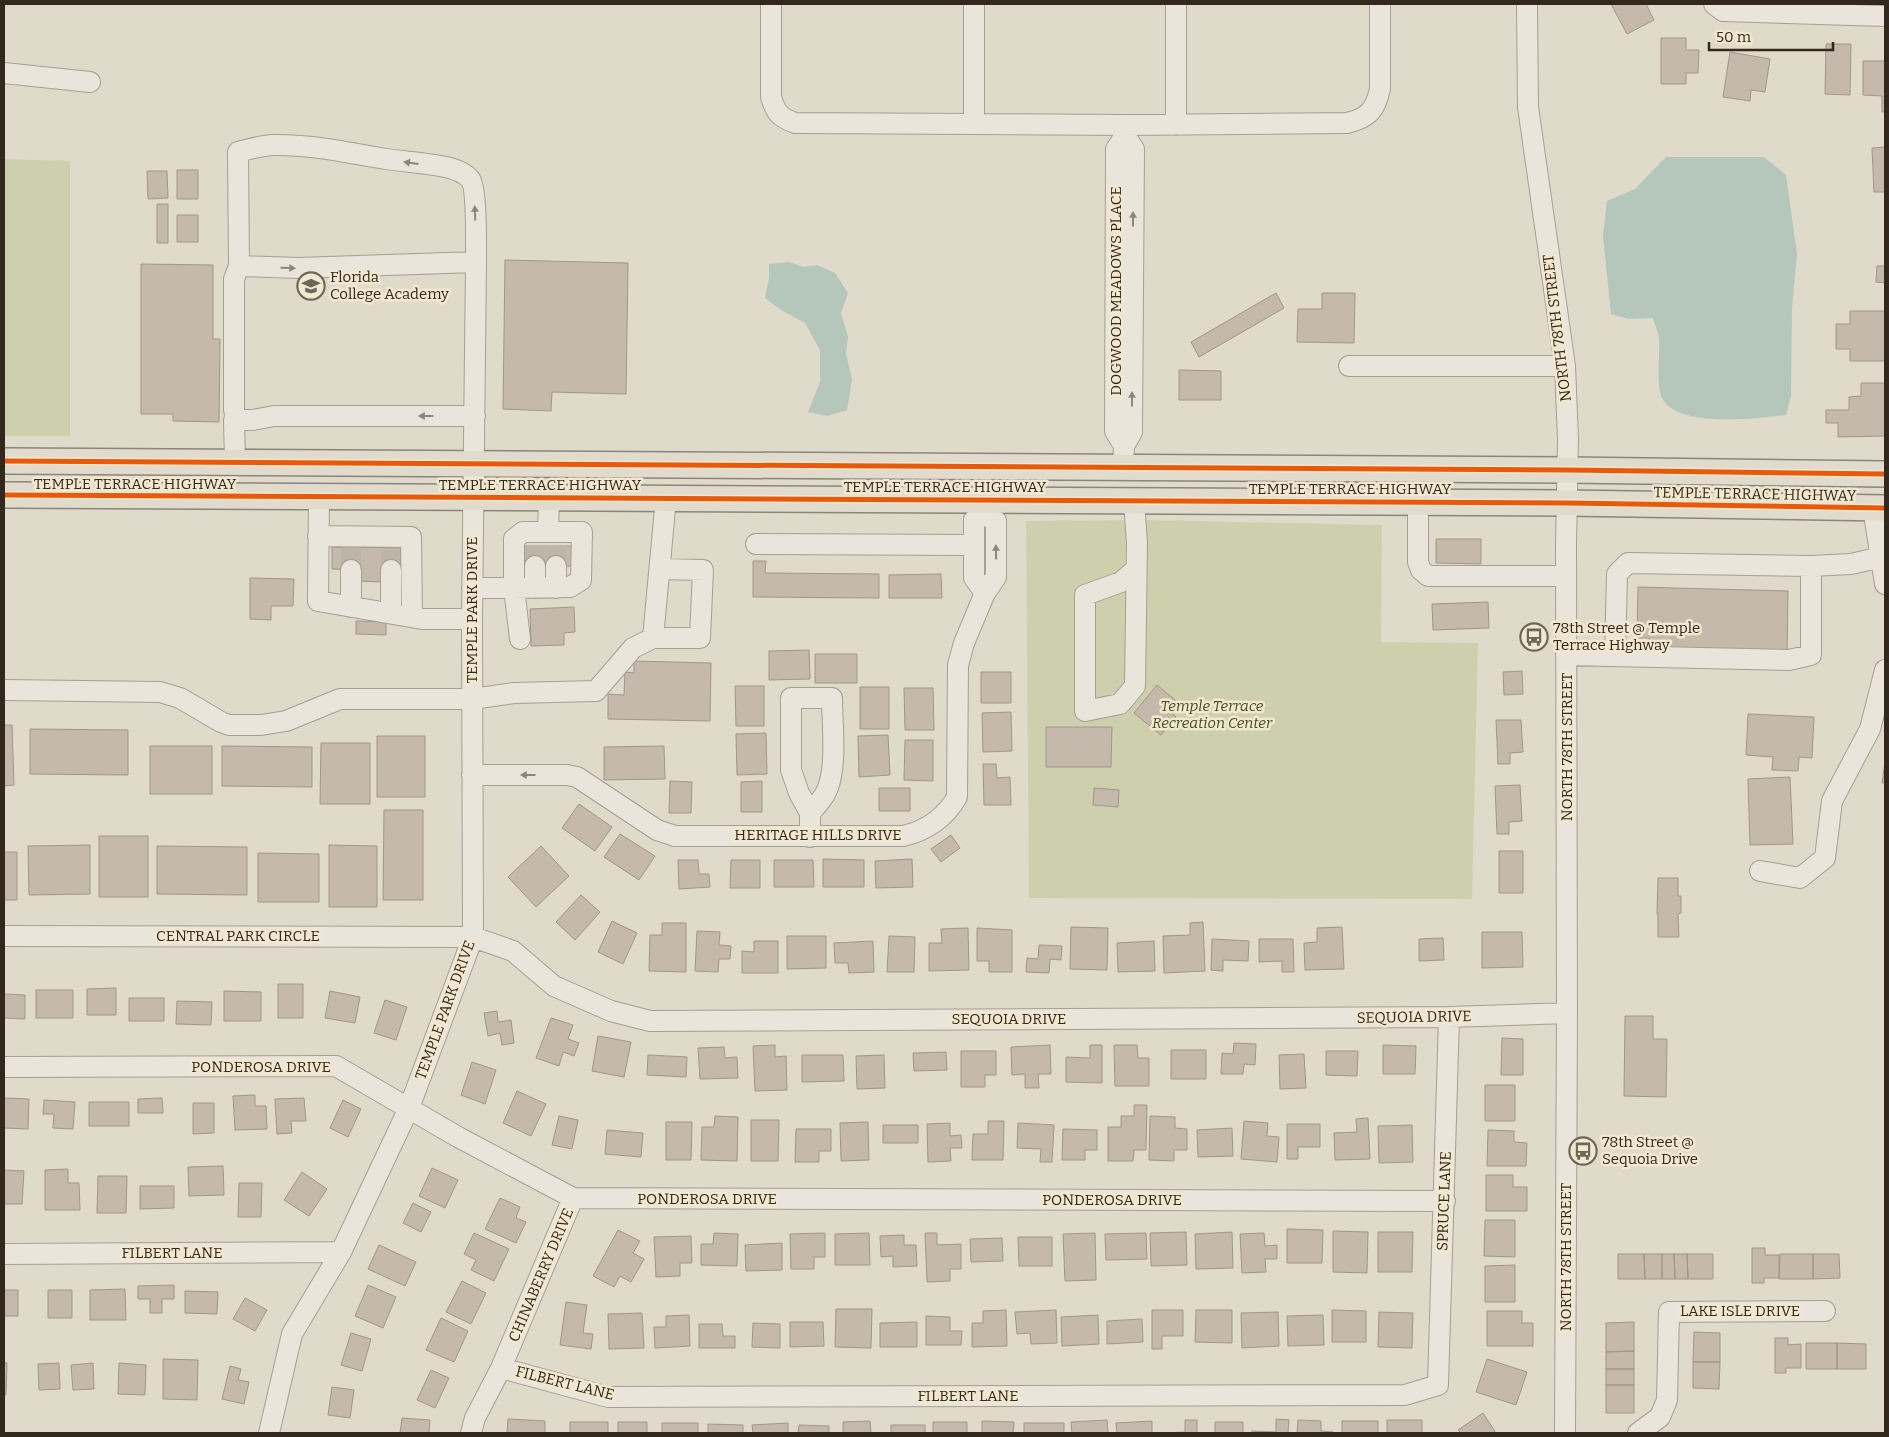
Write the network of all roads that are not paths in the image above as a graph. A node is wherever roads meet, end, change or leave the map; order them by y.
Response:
1 (771, 4) edge
2 (974, 4) edge
3 (1176, 4) edge
4 (1380, 4) edge
5 (1528, 4) edge
6 (1714, 4) edge
7 (1885, 16) edge
8 (4, 73) edge
9 (90, 82) dead end
10 (974, 124) junction
11 (1176, 124) junction
12 (1125, 131) junction
13 (476, 262) junction
14 (239, 266) junction
15 (1349, 366) dead end
16 (1565, 366) junction
17 (234, 410) dead end
18 (475, 416) junction
19 (1124, 457) junction
20 (4, 461) edge
21 (235, 462) junction
22 (474, 464) junction
23 (1567, 470) junction
24 (1885, 474) edge
25 (4, 495) edge
26 (319, 497) junction
27 (473, 498) junction
28 (549, 498) junction
29 (666, 498) junction
30 (1134, 500) junction
31 (1418, 502) junction
32 (1567, 503) junction
33 (983, 507) junction
34 (1879, 508) edge
35 (318, 536) junction
36 (546, 537) junction
37 (756, 544) dead end
38 (974, 544) junction
39 (1881, 557) junction
40 (536, 566) tunnel mouth
41 (556, 566) tunnel mouth
42 (1811, 566) junction
43 (660, 569) junction
44 (1136, 569) junction
45 (351, 570) tunnel mouth
46 (390, 570) tunnel mouth
47 (1566, 576) junction
48 (1885, 584) edge
49 (472, 588) junction
50 (514, 588) junction
51 (535, 588) junction
52 (556, 588) junction
53 (984, 593) junction
54 (351, 606) junction
55 (390, 613) junction
56 (412, 616) junction
57 (472, 619) junction
58 (653, 638) junction
59 (520, 639) dead end
60 (1566, 655) junction
61 (1615, 656) junction
62 (1885, 670) edge
63 (4, 690) edge
64 (472, 700) junction
65 (472, 775) junction
66 (810, 813) junction
67 (810, 837) junction
68 (1760, 871) dead end
69 (4, 936) edge
70 (473, 937) junction
71 (1567, 1013) junction
72 (1449, 1017) junction
73 (4, 1067) edge
74 (409, 1108) junction
75 (573, 1198) junction
76 (1445, 1201) junction
77 (341, 1252) junction
78 (4, 1254) edge
79 (1825, 1311) dead end
80 (501, 1368) junction
81 (1438, 1385) joint
82 (269, 1433) edge
83 (471, 1433) edge
84 (1565, 1433) edge
85 (1638, 1433) edge

1 - 10 street
2 - 10 street
3 - 11 street
4 - 11 street
5 - 16 street, NORTH 78TH STREET
6 - 7 street
8 - 9 street
10 - 12 street
11 - 12 street
12 - 19 street, DOGWOOD MEADOWS PLACE
14 -> 13 street
13 -> 14 street, TEMPLE PARK DRIVE
13 - 18 street, TEMPLE PARK DRIVE
14 - 17 street
15 - 16 street
16 - 23 street, NORTH 78TH STREET
18 -> 21 street
18 - 22 street, TEMPLE PARK DRIVE
19 - 22 main road, TEMPLE TERRACE HIGHWAY
19 - 23 main road, TEMPLE TERRACE HIGHWAY
19 - 33 main road
20 - 21 main road, TEMPLE TERRACE HIGHWAY
21 - 22 main road, TEMPLE TERRACE HIGHWAY
22 - 27 street, TEMPLE PARK DRIVE
23 - 24 main road, TEMPLE TERRACE HIGHWAY
23 - 32 street, NORTH 78TH STREET
25 - 26 main road, TEMPLE TERRACE HIGHWAY
26 - 27 main road, TEMPLE TERRACE HIGHWAY
26 - 35 street
27 - 28 main road, TEMPLE TERRACE HIGHWAY
27 - 49 street, TEMPLE PARK DRIVE
28 - 29 main road, TEMPLE TERRACE HIGHWAY
28 - 36 street
29 - 33 main road, TEMPLE TERRACE HIGHWAY
29 - 43 street
30 - 31 main road, TEMPLE TERRACE HIGHWAY
30 - 33 main road, TEMPLE TERRACE HIGHWAY
30 - 44 street
31 - 32 main road, TEMPLE TERRACE HIGHWAY
31 - 47 street
32 - 34 main road, TEMPLE TERRACE HIGHWAY
32 - 47 street, NORTH 78TH STREET
33 - 38 street
53 -> 33 street, HERITAGE HILLS DRIVE
34 - 39 street
35 - 54 street
35 - 56 street
36 - 50 street
36 - 52 street
37 - 38 street
38 - 53 street
39 - 42 street
39 - 48 street
40 - 51 street
41 - 52 street
42 - 61 street
42 - 61 street
43 - 58 street
43 - 58 street
44 - 44 street
45 - 54 street
46 - 55 street
47 - 60 street, NORTH 78TH STREET
49 - 50 street
49 - 57 street, TEMPLE PARK DRIVE
50 - 51 street
50 - 59 street
51 - 52 street
53 - 67 street, HERITAGE HILLS DRIVE
54 - 55 street
55 - 56 street
56 - 57 street
57 - 64 street, TEMPLE PARK DRIVE
58 - 64 street
60 - 61 street
60 - 71 street, NORTH 78TH STREET
62 - 68 street
63 - 64 street
64 - 65 street, TEMPLE PARK DRIVE
67 -> 65 street, HERITAGE HILLS DRIVE
65 - 70 street, TEMPLE PARK DRIVE
66 - 66 street
66 - 67 street
69 - 70 street, CENTRAL PARK CIRCLE
70 - 72 street, SEQUOIA DRIVE
70 - 74 street, TEMPLE PARK DRIVE
71 - 72 street, SEQUOIA DRIVE
71 - 84 street, NORTH 78TH STREET
72 - 76 street, SPRUCE LANE
73 - 74 street, PONDEROSA DRIVE
74 - 75 street, PONDEROSA DRIVE
74 - 77 street, TEMPLE PARK DRIVE
75 - 76 street, PONDEROSA DRIVE
75 - 80 street, CHINABERRY DRIVE
76 - 81 street, SPRUCE LANE
77 - 78 street, FILBERT LANE
77 - 82 street, TEMPLE PARK DRIVE
79 - 85 street, LAKE ISLE DRIVE
80 - 81 street, FILBERT LANE
80 - 83 street, CHINABERRY DRIVE

